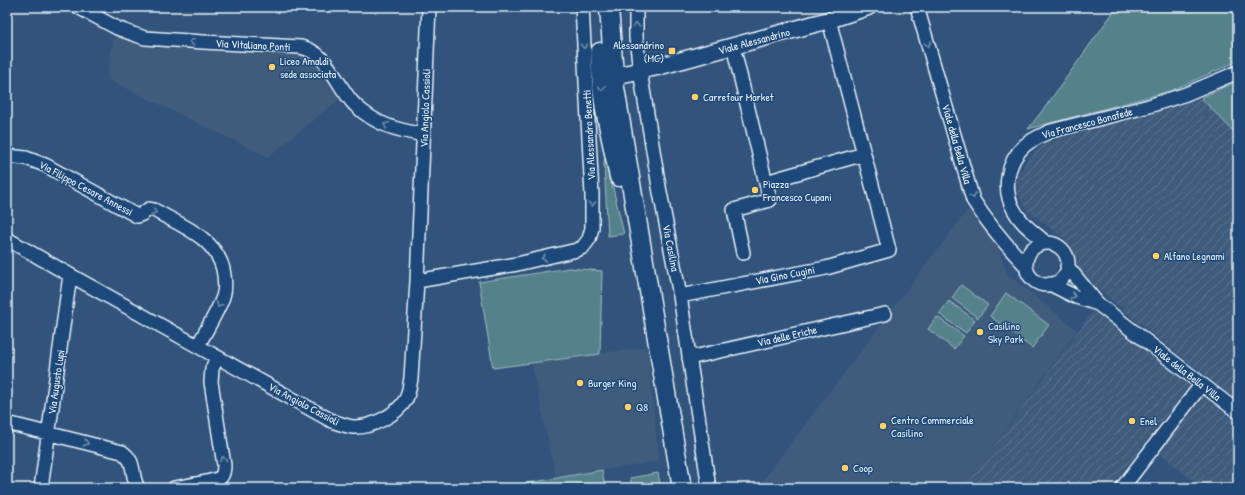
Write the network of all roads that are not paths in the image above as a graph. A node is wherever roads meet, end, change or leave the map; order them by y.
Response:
1 (78, 7) edge
2 (429, 7) edge
3 (582, 7) edge
4 (599, 7) edge
5 (609, 7) edge
6 (636, 7) edge
7 (868, 7) edge
8 (917, 7) edge
9 (829, 20) junction
10 (732, 46) junction
11 (640, 71) junction
12 (1238, 72) edge
13 (614, 76) junction
14 (424, 135) junction
15 (864, 154) junction
16 (7, 156) edge
17 (766, 182) junction
18 (7, 238) edge
19 (642, 242) junction
20 (1046, 243) junction
21 (744, 253) dead end
22 (1026, 266) junction
23 (1067, 266) junction
24 (70, 275) junction
25 (417, 281) junction
26 (1050, 284) junction
27 (680, 296) junction
28 (1098, 304) junction
29 (885, 314) dead end
30 (198, 346) junction
31 (217, 357) junction
32 (689, 358) junction
33 (1202, 384) junction
34 (1238, 412) edge
35 (7, 423) edge
36 (49, 434) junction
37 (41, 488) edge
38 (138, 488) edge
39 (174, 488) edge
40 (682, 488) edge
41 (709, 488) edge
42 (1122, 488) edge

14 -> 1 street, Via Vitaliano Ponti
2 - 14 street, Via Angiolo Cassioli
3 -> 25 street, Via Alessandro Benetti
4 -> 19 main road
5 - 13 main road
11 -> 6 street, Via Casilina
7 - 9 street, Viale Alessandrino
8 -> 22 street, Viale della Bella Villa
9 - 10 street, Viale Alessandrino
9 - 15 street
10 - 11 street, Viale Alessandrino
10 - 17 street
11 - 13 street, Viale Alessandrino
11 - 27 street, Via Casilina
12 - 20 street, Via Francesco Bonafede
13 - 19 main road
14 - 25 street, Via Angiolo Cassioli
15 - 17 street
15 - 27 street, Via Gino Cugini
16 -> 30 street, Via Filippo Cesare Annessi
17 - 21 street
18 - 24 street, Via Angiolo Cassioli
19 - 40 main road
20 - 22 street
20 - 23 street, Viale della Bella Villa
22 - 26 street, Viale della Bella Villa
23 - 26 street
23 - 28 street, Viale della Bella Villa
24 - 30 street, Via Angiolo Cassioli
24 - 36 street, Via Augusto Lupi
25 - 31 street, Via Angiolo Cassioli
26 -> 28 street, Viale della Bella Villa
27 - 32 street, Via Casilina
28 - 33 street, Viale della Bella Villa
29 - 32 street, Via delle Eriche
30 - 31 street, Via Angiolo Cassioli
39 -> 31 street
32 - 41 street, Via Casilina
33 - 34 street, Viale della Bella Villa
33 - 42 street
35 - 36 street
36 - 37 street, Via Augusto Lupi
36 -> 38 street

